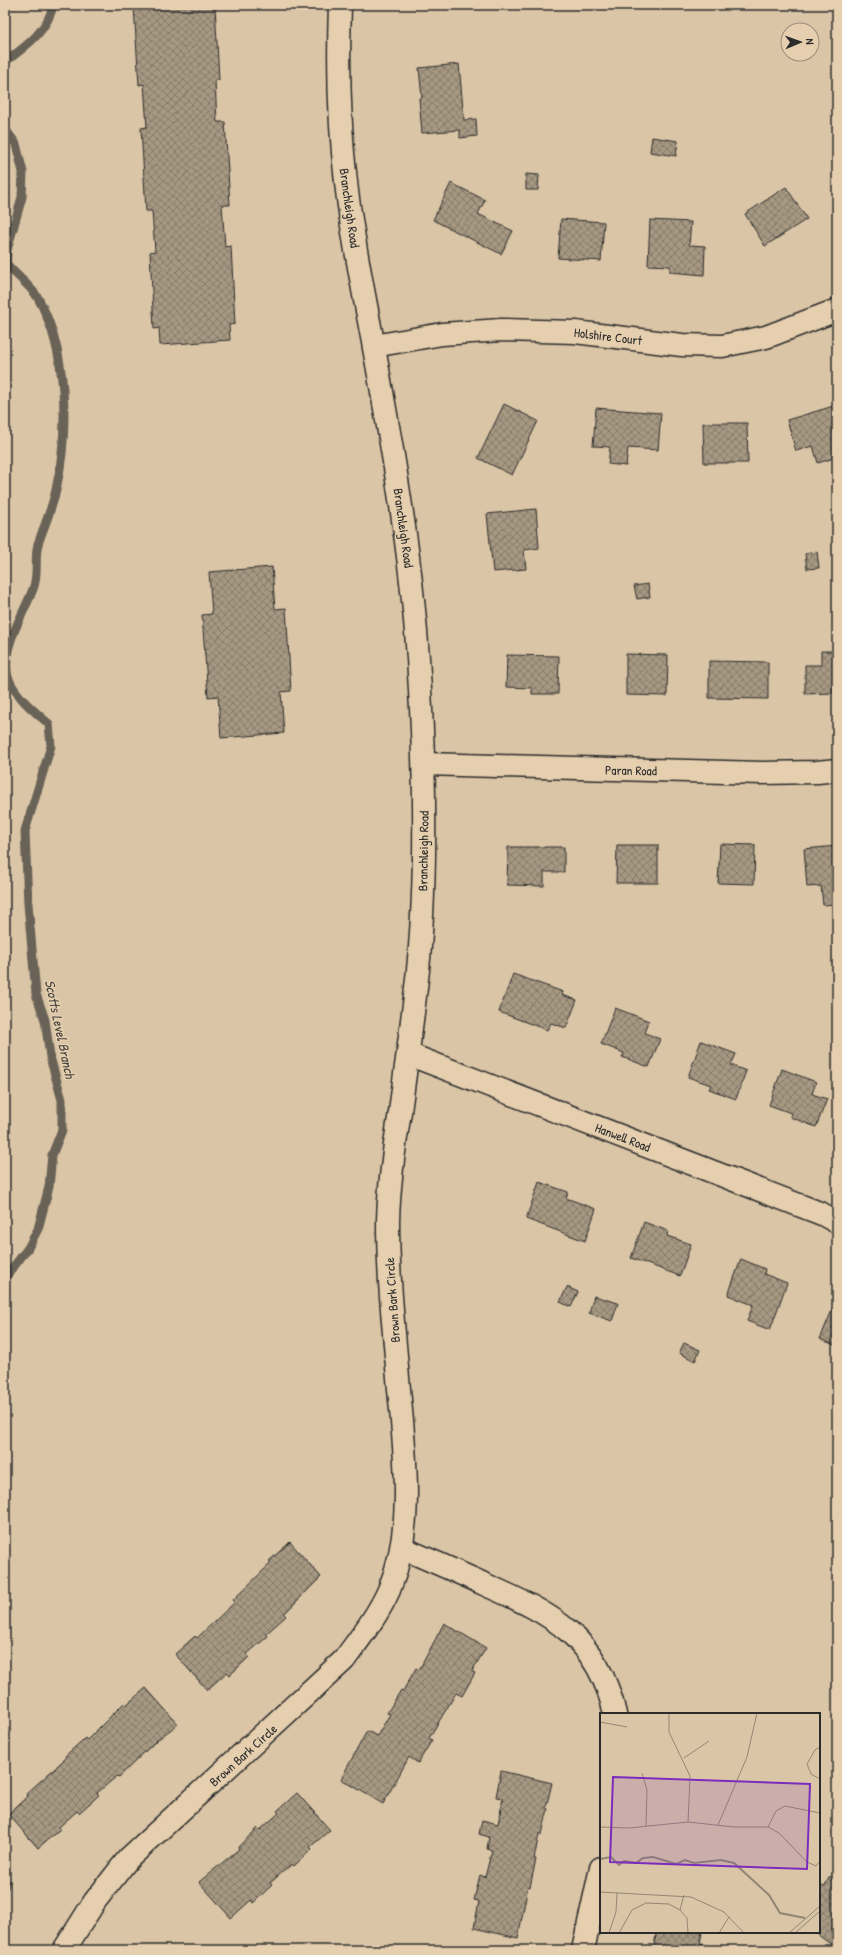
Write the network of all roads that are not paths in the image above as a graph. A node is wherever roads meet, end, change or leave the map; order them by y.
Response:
1 (340, 5) edge
2 (837, 310) edge
3 (374, 346) junction
4 (424, 764) junction
5 (837, 770) edge
6 (408, 1054) junction
7 (837, 1222) edge
8 (402, 1548) junction
9 (615, 1713) edge
10 (600, 1873) edge
11 (64, 1950) edge
12 (583, 1950) edge

1 - 3 street, Branchleigh Road
2 - 3 street, Holshire Court
3 - 4 street, Branchleigh Road
4 - 5 street, Paran Road
4 - 6 street, Branchleigh Road
6 - 7 street, Hanwell Road
6 - 8 street, Brown Bark Circle
8 - 9 street
8 - 11 street, Brown Bark Circle
10 - 12 street

